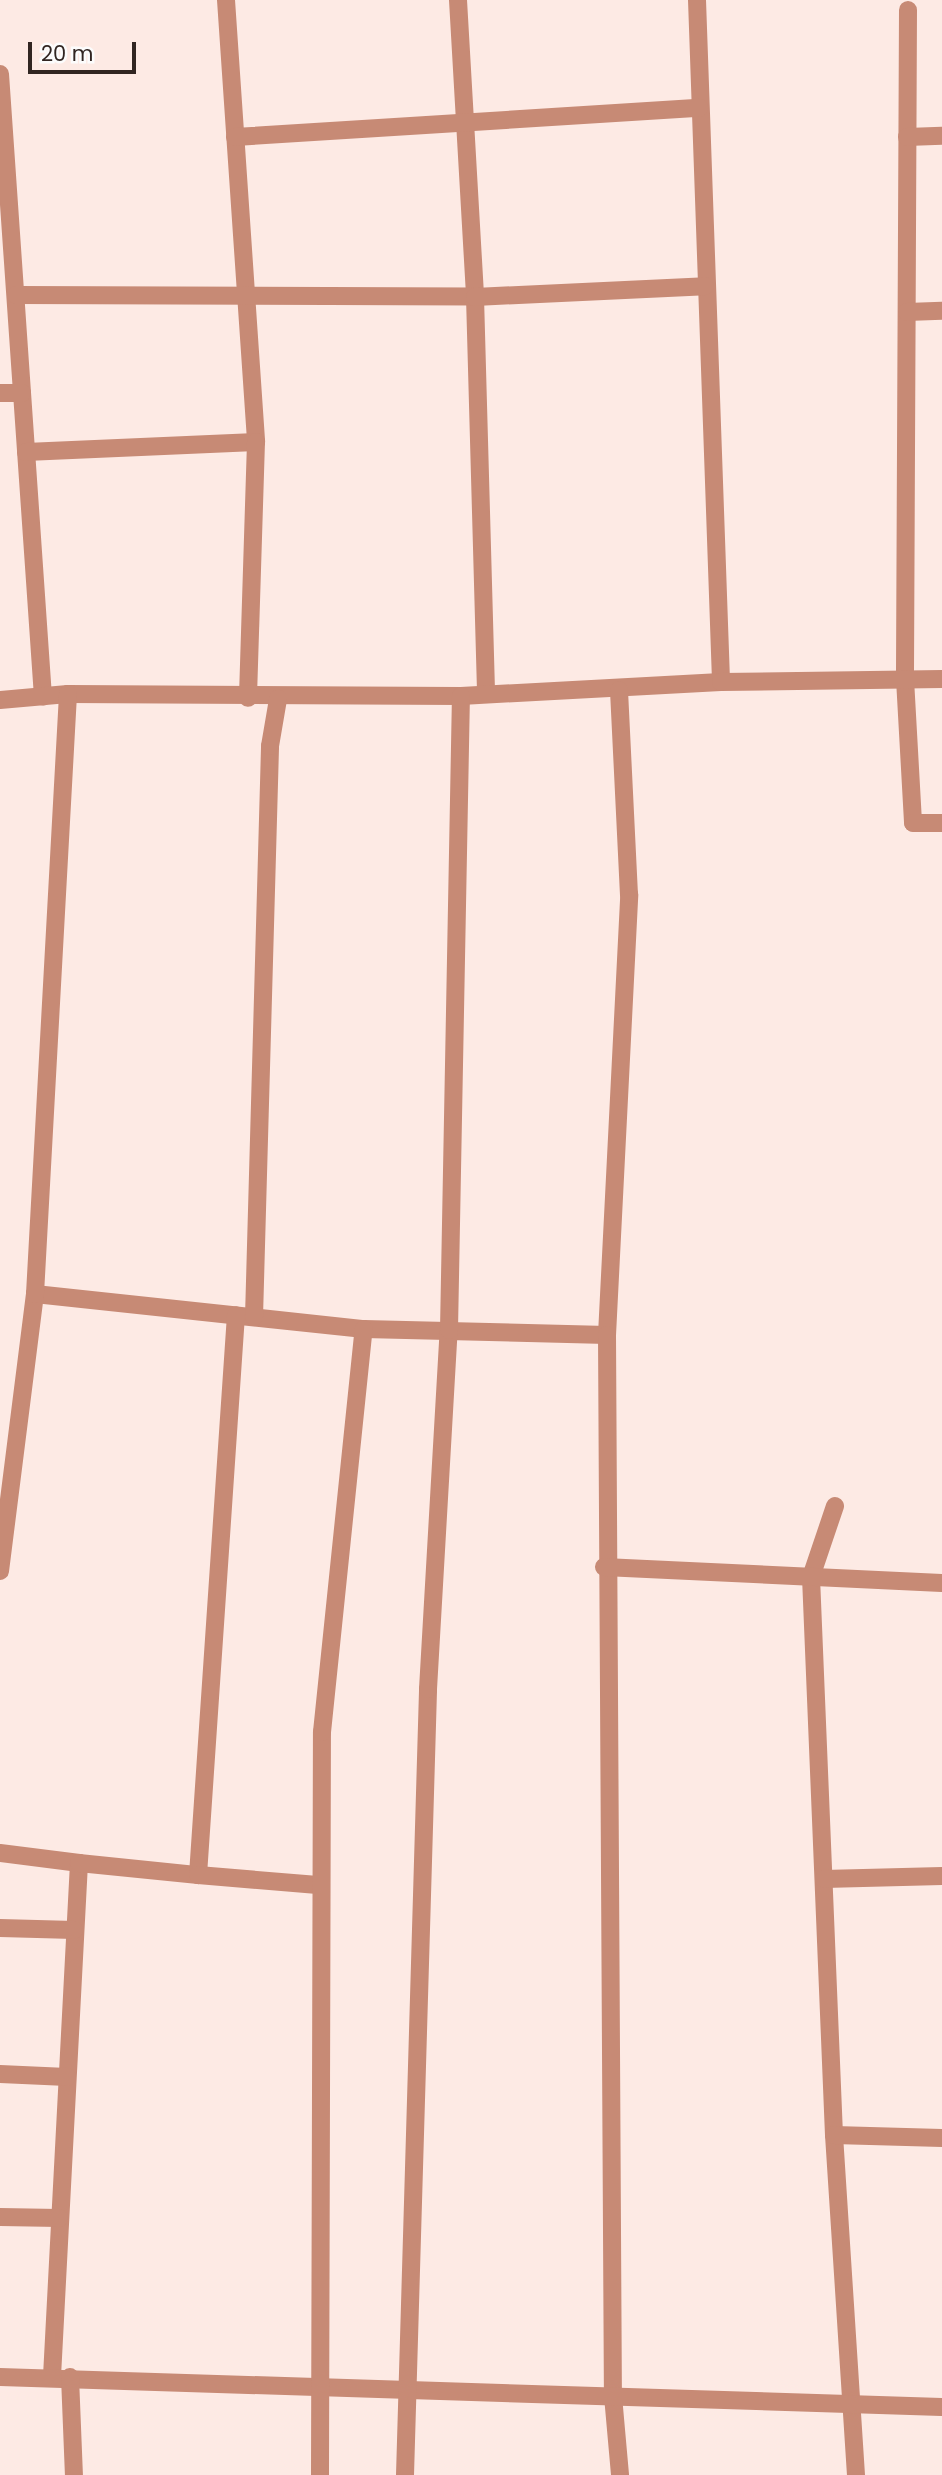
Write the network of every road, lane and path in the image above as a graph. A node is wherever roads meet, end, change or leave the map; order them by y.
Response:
1 (226, 0) edge
2 (458, 0) edge
3 (697, 0) edge
4 (908, 10) dead end
5 (0, 74) edge
6 (699, 108) junction
7 (464, 124) junction
8 (942, 136) edge
9 (235, 137) junction
10 (907, 137) junction
11 (4, 196) edge
12 (705, 286) junction
13 (16, 295) junction
14 (246, 296) junction
15 (475, 297) junction
16 (942, 311) edge
17 (907, 312) junction
18 (0, 393) edge
19 (22, 393) junction
20 (256, 443) junction
21 (26, 452) junction
22 (905, 679) junction
23 (942, 679) edge
24 (720, 682) junction
25 (619, 690) junction
26 (68, 694) junction
27 (486, 694) junction
28 (461, 696) junction
29 (43, 697) junction
30 (248, 698) junction
31 (278, 699) junction
32 (0, 700) edge
33 (942, 823) edge
34 (35, 1294) junction
35 (245, 1316) junction
36 (364, 1329) junction
37 (449, 1330) junction
38 (607, 1335) junction
39 (835, 1506) dead end
40 (604, 1567) junction
41 (0, 1571) edge
42 (811, 1577) junction
43 (942, 1583) edge
44 (0, 1853) edge
45 (79, 1863) junction
46 (198, 1875) junction
47 (942, 1876) edge
48 (824, 1879) junction
49 (318, 1885) junction
50 (0, 1928) edge
51 (74, 1930) junction
52 (0, 2074) edge
53 (67, 2077) junction
54 (834, 2135) junction
55 (942, 2138) edge
56 (0, 2217) edge
57 (59, 2218) junction
58 (0, 2376) edge
59 (52, 2377) junction
60 (70, 2377) junction
61 (319, 2386) junction
62 (404, 2390) junction
63 (613, 2396) junction
64 (942, 2407) edge
65 (852, 2409) junction
66 (74, 2475) edge
67 (320, 2475) edge
68 (405, 2475) edge
69 (620, 2475) edge
70 (856, 2475) edge

1 - 9 street
2 - 7 street
3 - 6 street
4 - 10 street
5 - 11 street
6 - 7 street
6 - 12 street
7 - 9 street
7 - 15 street
8 - 10 street
9 - 14 street
10 - 17 street
11 - 13 street
12 - 15 street
12 - 24 street
13 - 14 street
13 - 19 street
14 - 15 street
14 - 20 street
15 - 27 street
16 - 17 street
17 - 22 street
18 - 19 street
19 - 21 street
20 - 21 street
20 - 30 street
21 - 29 street
22 - 23 street
22 - 24 street
22 - 33 street
24 - 25 street
25 - 27 street
25 - 38 street
26 - 29 street
26 - 30 street
26 - 34 street
27 - 28 street
28 - 31 street
28 - 37 street
29 - 32 street
30 - 31 street
31 - 35 street
34 - 35 street
34 - 41 street
35 - 36 street
35 - 46 street
36 - 37 street
36 - 49 street
37 - 38 street
37 - 62 street
38 - 40 street
39 - 42 street
40 - 42 street
40 - 63 street
42 - 43 street
42 - 48 street
44 - 45 street
45 - 46 street
45 - 51 street
46 - 49 street
47 - 48 street
48 - 54 street
49 - 61 street
50 - 51 street
51 - 53 street
52 - 53 street
53 - 57 street
54 - 55 street
54 - 65 street
56 - 57 street
57 - 59 street
58 - 59 street
59 - 60 street
60 - 61 street
60 - 66 street
61 - 62 street
61 - 67 street
62 - 63 street
62 - 68 street
63 - 65 street
63 - 69 street
64 - 65 street
65 - 70 street

